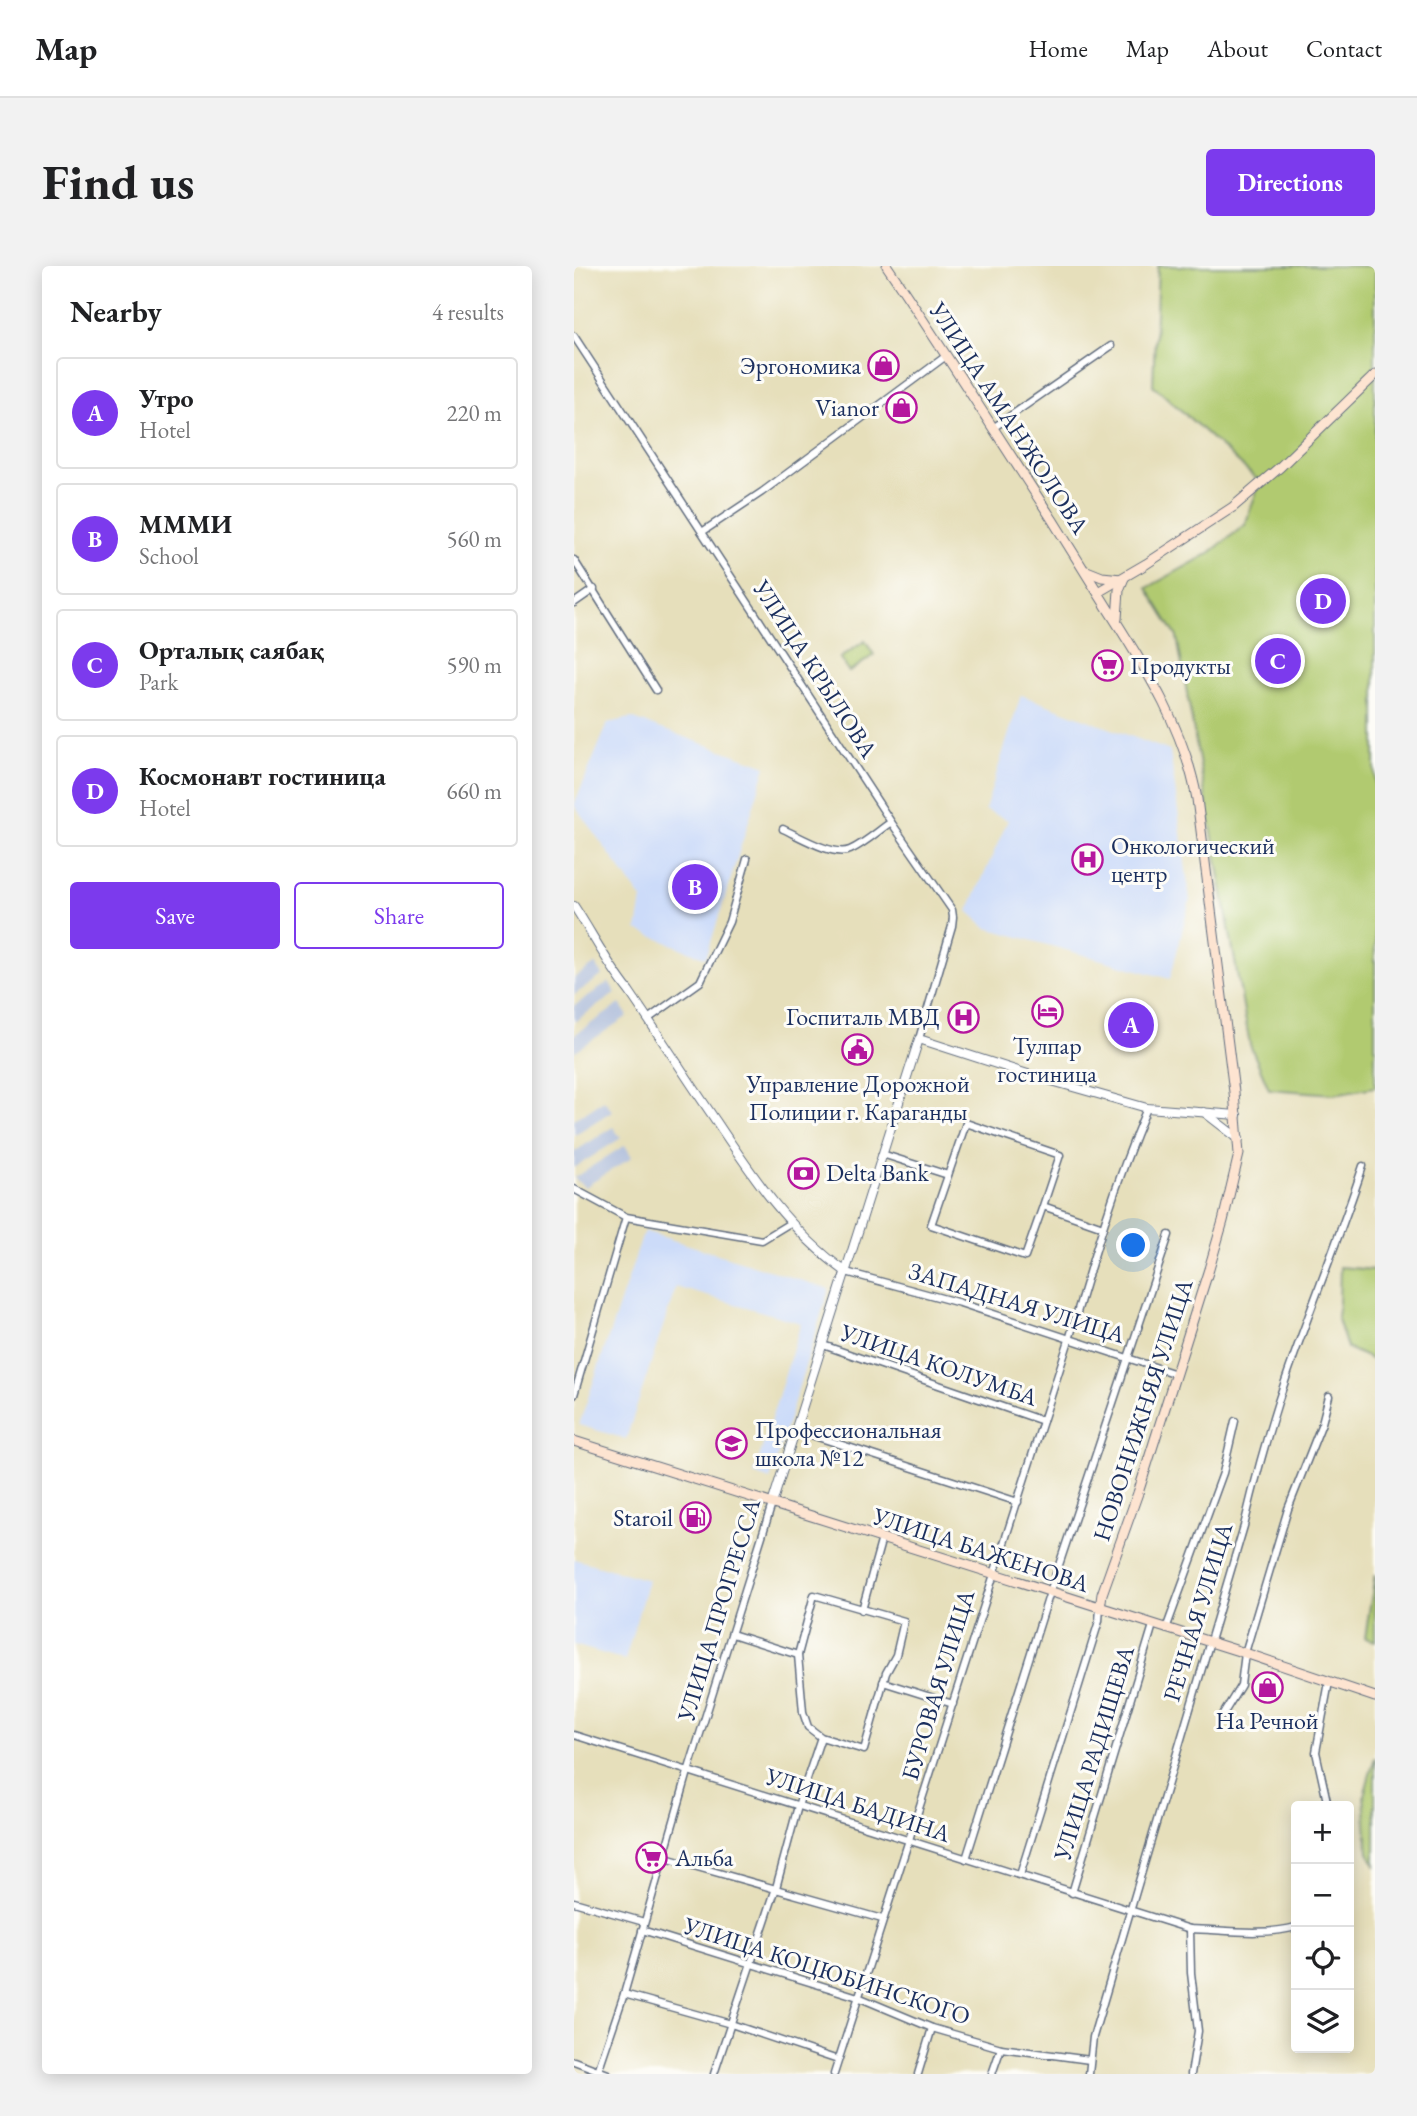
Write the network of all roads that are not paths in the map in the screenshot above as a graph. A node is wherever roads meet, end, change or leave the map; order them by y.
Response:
1 (887, 266) edge
2 (574, 336) edge
3 (1111, 346) dead end
4 (946, 356) junction
5 (1375, 375) edge
6 (993, 428) junction
7 (702, 531) junction
8 (574, 560) edge
9 (1085, 570) junction
10 (1123, 578) junction
11 (594, 589) junction
12 (1098, 592) junction
13 (574, 603) edge
14 (1117, 621) junction
15 (656, 690) dead end
16 (891, 822) junction
17 (783, 829) dead end
18 (747, 859) dead end
19 (574, 906) edge
20 (648, 1019) junction
21 (919, 1039) junction
22 (1147, 1108) junction
23 (1204, 1112) junction
24 (1237, 1115) junction
25 (1239, 1139) junction
26 (882, 1154) junction
27 (1363, 1166) dead end
28 (948, 1175) junction
29 (574, 1189) edge
30 (1043, 1206) junction
31 (626, 1217) junction
32 (790, 1223) junction
33 (1103, 1227) junction
34 (1169, 1235) dead end
35 (846, 1272) junction
36 (1069, 1340) junction
37 (823, 1345) junction
38 (1128, 1358) junction
39 (1176, 1374) junction
40 (574, 1395) edge
41 (1329, 1396) dead end
42 (1043, 1421) junction
43 (1235, 1421) dead end
44 (796, 1430) junction
45 (574, 1441) edge
46 (1018, 1502) junction
47 (772, 1504) junction
48 (882, 1538) junction
49 (993, 1574) junction
50 (1050, 1592) junction
51 (1100, 1608) junction
52 (862, 1609) junction
53 (1153, 1625) junction
54 (1166, 1629) junction
55 (732, 1634) junction
56 (1208, 1643) junction
57 (1245, 1653) junction
58 (798, 1655) junction
59 (883, 1682) junction
60 (1329, 1682) junction
61 (1375, 1696) edge
62 (953, 1704) junction
63 (1222, 1716) dead end
64 (574, 1735) edge
65 (821, 1737) junction
66 (688, 1772) junction
67 (1327, 1801) edge
68 (798, 1806) junction
69 (909, 1841) junction
70 (662, 1857) junction
71 (966, 1859) junction
72 (1020, 1875) junction
73 (776, 1888) junction
74 (1072, 1893) junction
75 (574, 1902) edge
76 (1131, 1911) junction
77 (883, 1919) junction
78 (644, 1922) junction
79 (1190, 1929) junction
80 (1291, 1929) edge
81 (642, 1930) junction
82 (750, 1965) junction
83 (624, 1994) junction
84 (858, 1997) junction
85 (731, 2024) junction
86 (932, 2028) junction
87 (1000, 2048) junction
88 (838, 2060) junction
89 (1090, 2060) junction
90 (574, 2061) edge
91 (597, 2072) edge
92 (608, 2074) edge
93 (714, 2074) edge
94 (834, 2074) edge
95 (918, 2074) edge
96 (992, 2074) edge
97 (1089, 2074) edge
98 (1191, 2074) edge

1 - 4 main road, УЛИЦА АМАНЖОЛОВА
2 - 7 street, УЛИЦА КРЫЛОВА
3 - 6 street
4 - 6 main road, УЛИЦА АМАНЖОЛОВА
4 - 7 street
5 - 10 main road
6 - 9 main road, УЛИЦА АМАНЖОЛОВА
7 - 16 street, УЛИЦА КРЫЛОВА
8 - 11 street
9 - 10 main road
9 - 12 main road, УЛИЦА АМАНЖОЛОВА
10 - 12 main road
10 - 14 main road
11 - 13 street
11 - 15 street
12 - 14 main road, УЛИЦА АМАНЖОЛОВА
14 - 24 main road
16 - 17 street
16 - 21 street, УЛИЦА КРЫЛОВА
18 - 20 street
19 - 20 street
20 - 32 street
21 - 22 street
21 - 26 street, УЛИЦА ПРОГРЕССА
22 - 23 street
22 - 33 street, БУРОВАЯ УЛИЦА
23 - 24 street
23 - 25 street
24 - 25 main road, НОВОНИЖНЯЯ УЛИЦА
25 - 39 main road, НОВОНИЖНЯЯ УЛИЦА
26 - 28 street
26 - 35 street, УЛИЦА ПРОГРЕССА
27 - 56 street, РЕЧНАЯ УЛИЦА
28 - 30 street
28 - 30 street
29 - 31 street
30 - 33 street
31 - 32 street
31 - 40 street
32 - 35 street
33 - 36 street, БУРОВАЯ УЛИЦА
34 - 38 street
35 - 36 street, ЗАПАДНАЯ УЛИЦА
35 - 37 street, УЛИЦА ПРОГРЕССА
36 - 38 street, ЗАПАДНАЯ УЛИЦА
36 - 42 street, БУРОВАЯ УЛИЦА
37 - 42 street, УЛИЦА КОЛУМБА
37 - 44 street, УЛИЦА ПРОГРЕССА
38 - 39 street, ЗАПАДНАЯ УЛИЦА
38 - 50 street
39 - 51 main road, НОВОНИЖНЯЯ УЛИЦА
41 - 57 street
42 - 46 street, БУРОВАЯ УЛИЦА
43 - 54 street, УЛИЦА РАДИЩЕВА
44 - 46 street
44 - 47 street, УЛИЦА ПРОГРЕССА
45 - 47 main road, УЛИЦА БАЖЕНОВА
46 - 49 street, БУРОВАЯ УЛИЦА
47 - 48 main road, УЛИЦА БАЖЕНОВА
47 - 55 street, УЛИЦА ПРОГРЕССА
48 - 49 main road, УЛИЦА БАЖЕНОВА
48 - 52 street
49 - 50 main road, УЛИЦА БАЖЕНОВА
49 - 62 street, БУРОВАЯ УЛИЦА
50 - 51 main road, УЛИЦА БАЖЕНОВА
50 - 71 street
51 - 53 main road, УЛИЦА БАЖЕНОВА
51 - 72 street, НОВОНИЖНЯЯ УЛИЦА
52 - 58 street
52 - 59 street
53 - 54 main road, УЛИЦА БАЖЕНОВА
53 - 74 street, УЛИЦА РАДИЩЕВА
54 - 56 main road, УЛИЦА БАЖЕНОВА
55 - 58 street
55 - 66 street, УЛИЦА ПРОГРЕССА
56 - 57 main road, УЛИЦА БАЖЕНОВА
56 - 76 street, РЕЧНАЯ УЛИЦА
57 - 60 main road, УЛИЦА БАЖЕНОВА
57 - 63 street
58 - 65 street
59 - 62 street
59 - 65 street
60 - 61 main road, УЛИЦА БАЖЕНОВА
60 - 67 street
62 - 69 street, БУРОВАЯ УЛИЦА
64 - 66 street, УЛИЦА БАДИНА
65 - 68 street
66 - 68 street, УЛИЦА БАДИНА
66 - 70 street, УЛИЦА ПРОГРЕССА
68 - 69 street, УЛИЦА БАДИНА
68 - 73 street
69 - 71 street, УЛИЦА БАДИНА
69 - 77 street, БУРОВАЯ УЛИЦА
70 - 73 street
70 - 78 street, УЛИЦА ПРОГРЕССА
71 - 72 street, УЛИЦА БАДИНА
72 - 74 street, УЛИЦА БАДИНА
73 - 77 street
73 - 82 street
74 - 76 street, УЛИЦА БАДИНА
75 - 78 street
76 - 79 street, УЛИЦА БАДИНА
76 - 89 street, РЕЧНАЯ УЛИЦА
77 - 84 street, БУРОВАЯ УЛИЦА
78 - 81 street, УЛИЦА ПРОГРЕССА
79 - 80 street, УЛИЦА БАДИНА
79 - 98 street
81 - 82 street, УЛИЦА КОЦЮБИНСКОГО
81 - 83 street, УЛИЦА ПРОГРЕССА
82 - 84 street, УЛИЦА КОЦЮБИНСКОГО
82 - 85 street
83 - 85 street
83 - 91 street, УЛИЦА ПРОГРЕССА
84 - 86 street, УЛИЦА КОЦЮБИНСКОГО
84 - 88 street, БУРОВАЯ УЛИЦА
85 - 88 street
85 - 93 street
86 - 87 street, УЛИЦА КОЦЮБИНСКОГО
86 - 95 street
87 - 89 street, УЛИЦА КОЦЮБИНСКОГО
87 - 96 street
88 - 94 street, БУРОВАЯ УЛИЦА
89 - 97 street, РЕЧНАЯ УЛИЦА
90 - 91 street
91 - 92 street

